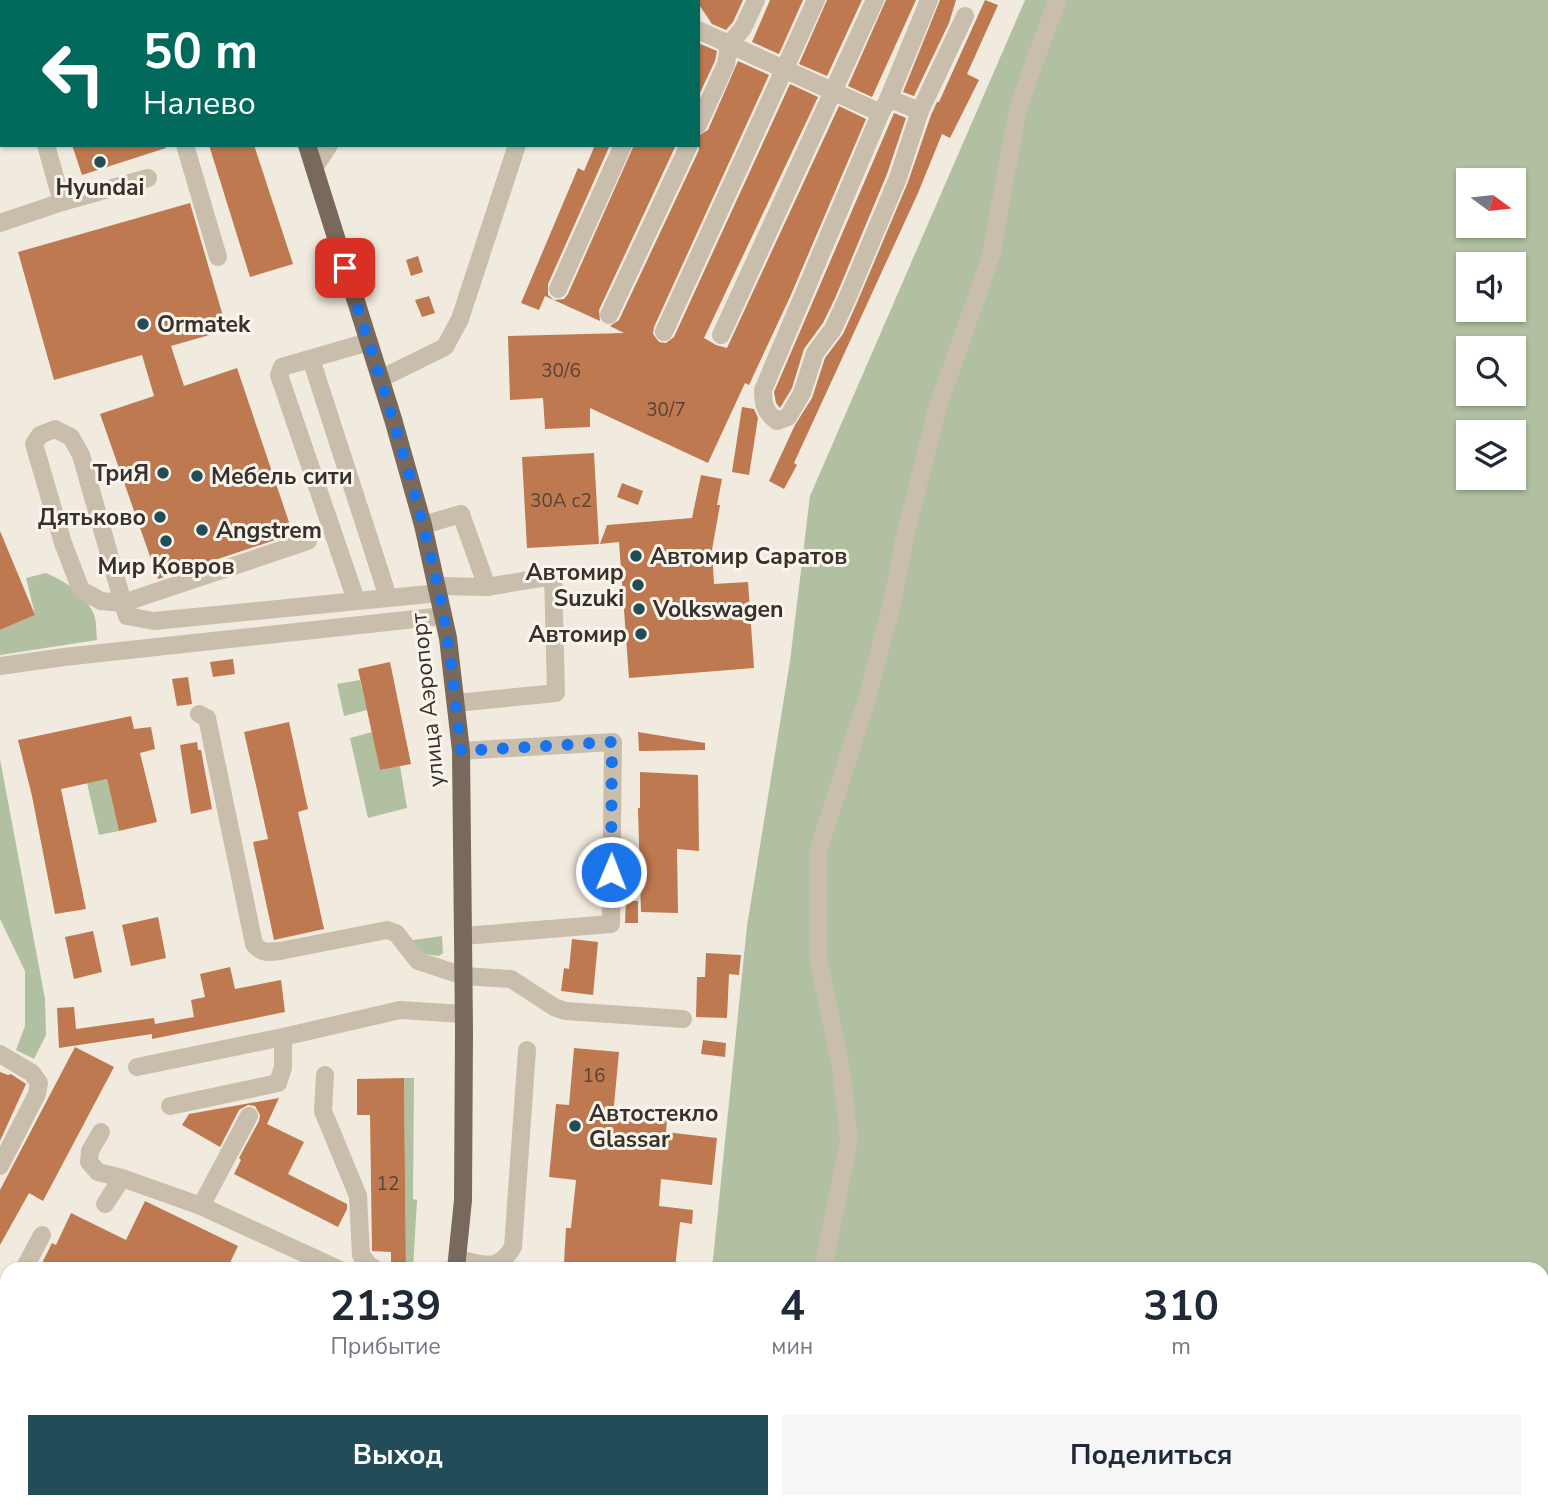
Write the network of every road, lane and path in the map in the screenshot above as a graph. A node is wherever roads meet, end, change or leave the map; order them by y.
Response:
1 (756, 0) edge
2 (816, 0) edge
3 (875, 0) edge
4 (929, 0) edge
5 (1057, 0) edge
6 (965, 16) dead end
7 (700, 31) edge
8 (729, 45) junction
9 (785, 70) junction
10 (832, 92) junction
11 (885, 106) junction
12 (920, 111) junction
13 (700, 121) edge
14 (47, 147) edge
15 (186, 147) edge
16 (308, 147) edge
17 (329, 147) edge
18 (516, 147) edge
19 (622, 147) edge
20 (688, 147) edge
21 (314, 168) junction
22 (148, 178) dead end
23 (62, 202) junction
24 (0, 223) edge
25 (218, 257) dead end
26 (558, 289) dead end
27 (609, 315) dead end
28 (664, 331) dead end
29 (721, 335) dead end
30 (368, 342) junction
31 (311, 359) junction
32 (380, 379) junction
33 (423, 525) junction
34 (308, 541) dead end
35 (487, 587) junction
36 (438, 589) junction
37 (387, 597) junction
38 (356, 600) junction
39 (123, 603) junction
40 (443, 615) junction
41 (0, 666) edge
42 (456, 703) junction
43 (199, 714) dead end
44 (461, 751) junction
45 (463, 936) junction
46 (464, 976) junction
47 (463, 1014) junction
48 (683, 1019) dead end
49 (283, 1037) junction
50 (527, 1050) dead end
51 (0, 1054) edge
52 (136, 1067) dead end
53 (325, 1074) dead end
54 (170, 1106) dead end
55 (250, 1116) dead end
56 (101, 1132) dead end
57 (0, 1166) edge
58 (122, 1178) junction
59 (105, 1204) dead end
60 (201, 1206) junction
61 (42, 1234) dead end
62 (28, 1262) edge
63 (323, 1262) edge
64 (367, 1262) edge
65 (457, 1262) edge
66 (501, 1262) edge
67 (824, 1262) edge

1 - 8 street
2 - 9 street
3 - 10 street
4 - 11 street
5 - 67 street
6 - 12 street
7 - 8 street
8 - 9 street
8 - 13 street
9 - 10 street
9 - 28 street
10 - 11 street
10 - 29 street
11 - 12 street
11 - 12 street
14 - 23 street
15 - 25 street
16 - 21 main road, улица Аэропорт
17 - 21 street
18 - 32 street
19 - 26 street
20 - 27 street
21 - 30 main road, улица Аэропорт
22 - 23 street
23 - 24 street
30 - 31 street
30 - 32 main road, улица Аэропорт
31 - 37 street
31 - 38 street
32 - 33 main road, улица Аэропорт
33 - 35 street
33 - 36 main road, улица Аэропорт
34 - 39 street
35 - 36 street
35 - 42 street
36 - 37 street
36 - 40 main road, улица Аэропорт
37 - 38 street
38 - 39 street
39 - 39 street
40 - 41 street
40 - 42 main road, улица Аэропорт
42 - 44 main road, улица Аэропорт
43 - 46 street
44 - 45 main road, улица Аэропорт
44 - 45 street
45 - 46 main road, улица Аэропорт
46 - 47 main road, улица Аэропорт
46 - 48 street
47 - 49 street
47 - 65 main road, улица Аэропорт
49 - 52 street
49 - 54 street
50 - 66 street
51 - 57 street
53 - 64 street
55 - 60 street
56 - 58 street
58 - 59 street
58 - 60 street
60 - 63 street
61 - 62 street

